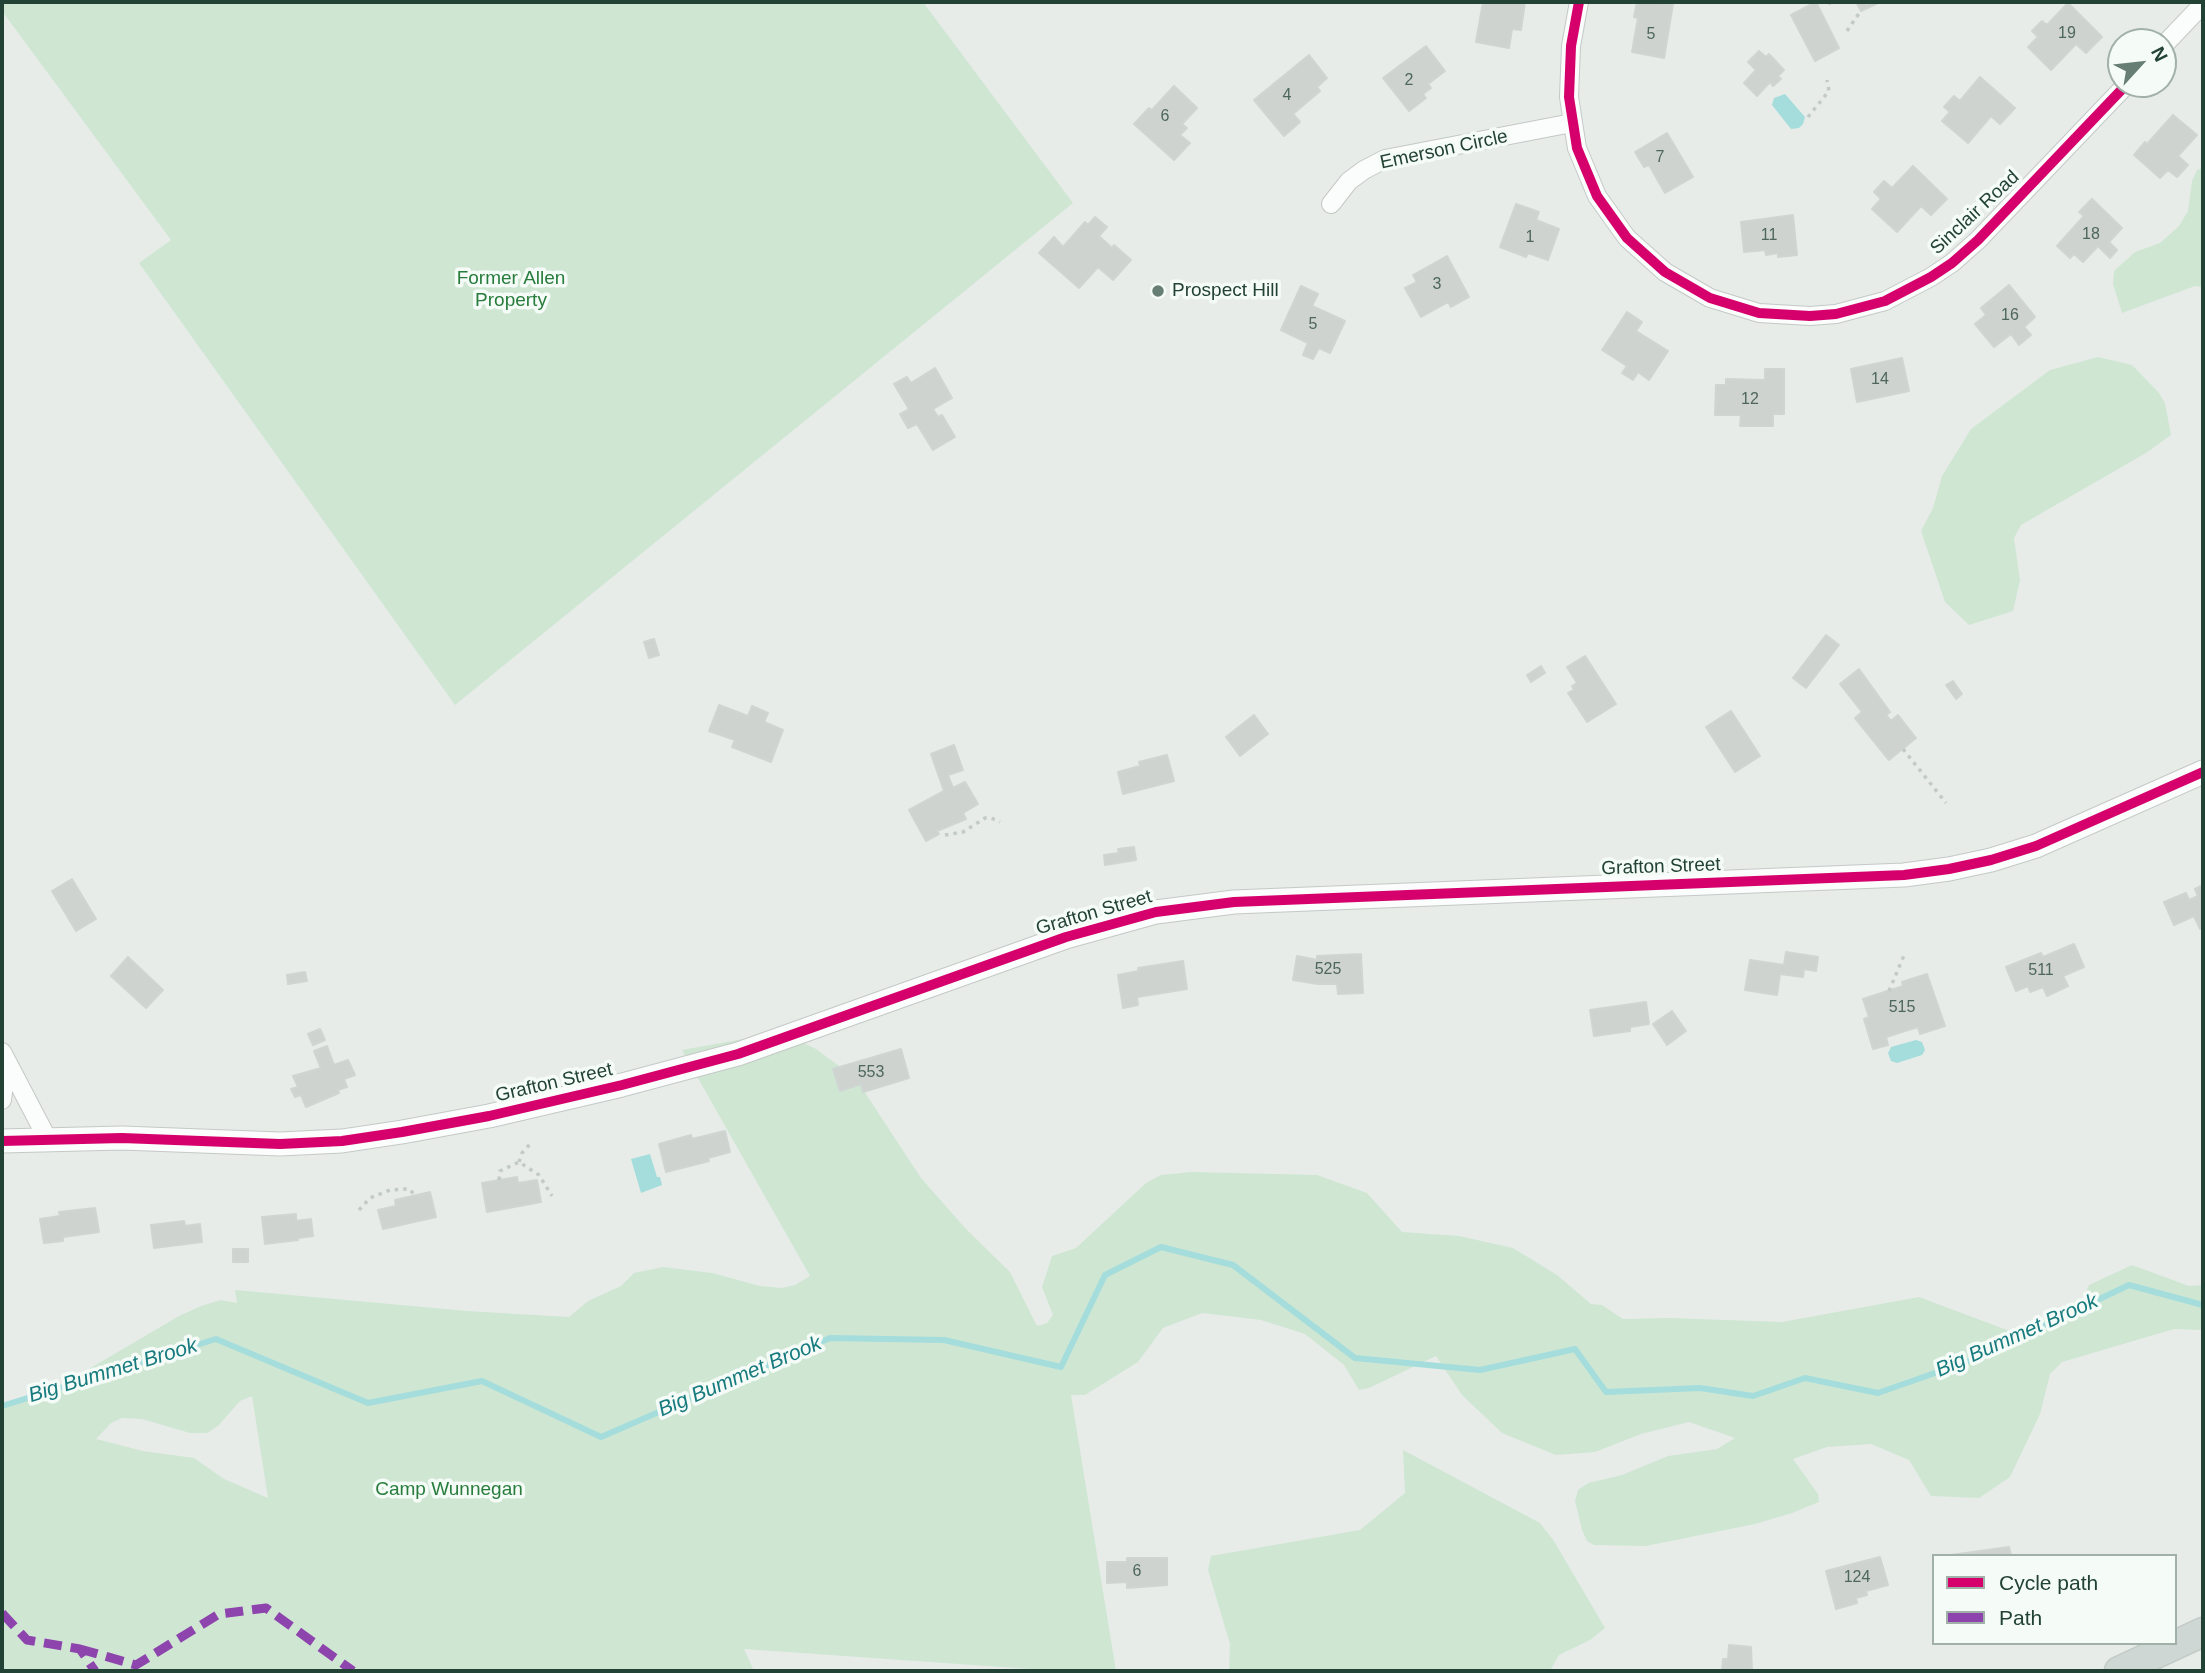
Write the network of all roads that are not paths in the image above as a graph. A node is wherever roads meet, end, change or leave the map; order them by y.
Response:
1 (1579, 2) edge
2 (2203, 4) edge
3 (2177, 31) edge
4 (2114, 98) edge
5 (1572, 123) junction
6 (1331, 204) dead end
7 (2203, 772) edge
8 (2, 1054) edge
9 (2, 1100) edge
10 (48, 1140) junction
11 (2, 1141) edge
12 (2203, 1632) edge
13 (2177, 1644) edge
14 (2175, 1645) edge
15 (2119, 1671) edge

1 - 5 street, Sinclair Road
2 - 3 street
4 - 5 street, Sinclair Road
5 - 6 street, Emerson Circle
7 - 10 street, Grafton Street
8 - 9 street
8 - 10 street
10 - 11 street, Grafton Street
12 - 13 main road
14 - 15 main road

